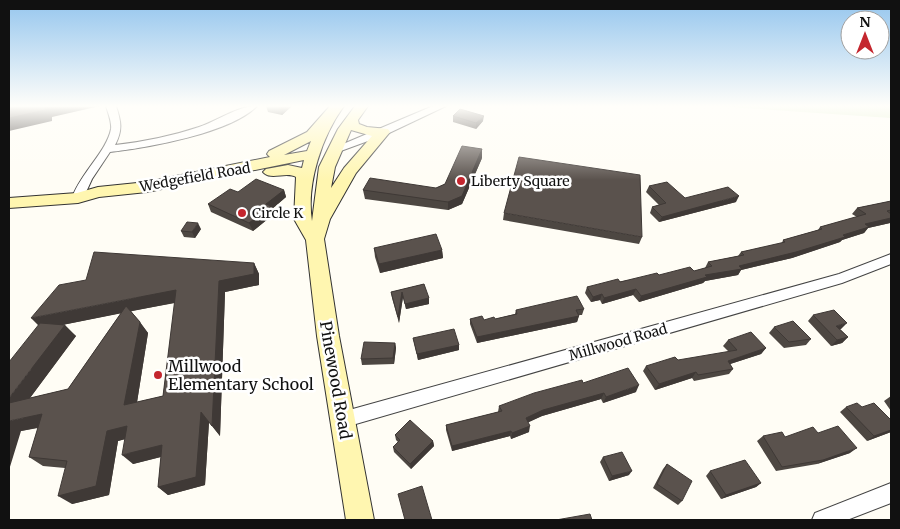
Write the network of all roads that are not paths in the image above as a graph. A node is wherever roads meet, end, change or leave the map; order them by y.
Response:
1 (115, 131) edge
2 (194, 131) edge
3 (316, 131) edge
4 (324, 131) edge
5 (345, 131) edge
6 (374, 131) edge
7 (386, 131) edge
8 (383, 132) junction
9 (106, 149) junction
10 (334, 150) junction
11 (313, 155) junction
12 (235, 171) junction
13 (254, 175) junction
14 (304, 189) junction
15 (78, 198) junction
16 (9, 203) edge
17 (318, 229) junction
18 (891, 259) edge
19 (342, 420) junction
20 (891, 493) edge
21 (360, 520) edge
22 (822, 520) edge

1 - 9 street
2 - 9 street
3 - 12 main road
4 - 11 main road, Pinewood Road
5 - 10 main road, Pinewood Road
6 - 8 main road
7 - 8 street
8 - 10 street
8 - 17 main road
9 - 15 street
10 - 11 main road
10 - 17 main road, Pinewood Road
11 - 12 main road, Wedgefield Road
11 - 13 main road
11 - 14 main road, Pinewood Road
12 - 15 main road, Wedgefield Road
13 - 14 main road
13 - 15 main road, Wedgefield Road
14 - 17 main road, Pinewood Road
15 - 16 main road, Wedgefield Road
17 - 19 main road, Pinewood Road
18 - 19 street, Millwood Road
19 - 21 main road, Pinewood Road
20 - 22 street

